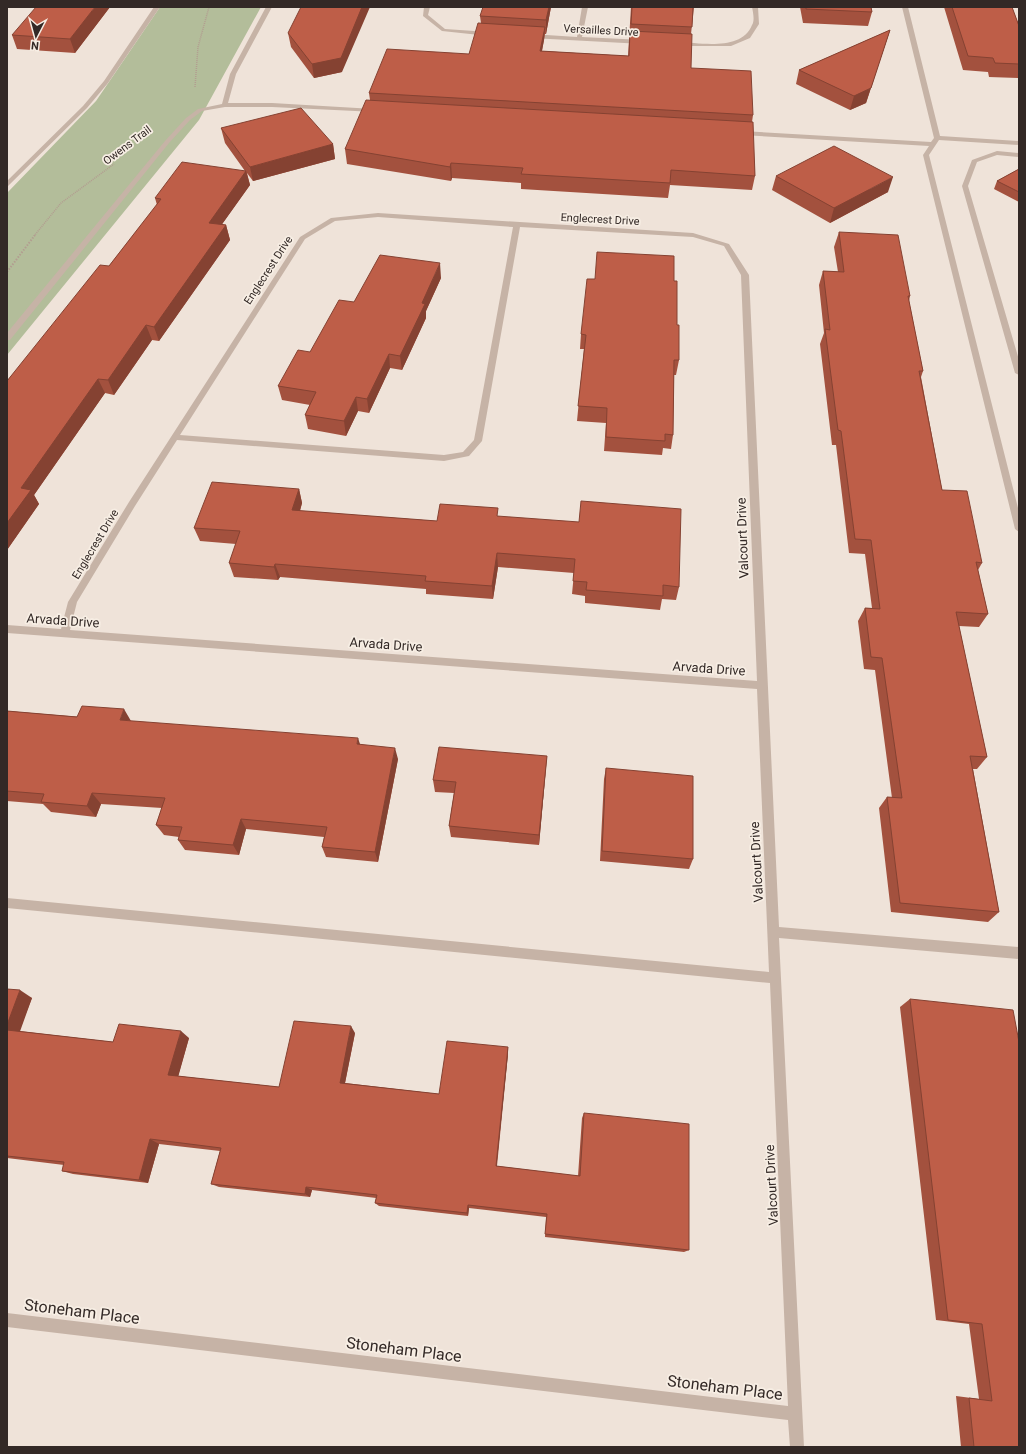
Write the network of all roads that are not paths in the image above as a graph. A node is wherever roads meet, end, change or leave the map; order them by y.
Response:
1 (157, 7) edge
2 (269, 7) edge
3 (427, 7) edge
4 (585, 7) edge
5 (755, 7) edge
6 (905, 7) edge
7 (496, 35) edge
8 (526, 36) edge
9 (579, 39) junction
10 (648, 42) edge
11 (672, 44) edge
12 (225, 105) junction
13 (383, 112) edge
14 (734, 132) edge
15 (935, 141) junction
16 (1019, 143) edge
17 (1019, 155) edge
18 (10, 179) edge
19 (7, 185) edge
20 (517, 225) junction
21 (745, 275) joint
22 (7, 338) edge
23 (1019, 373) edge
24 (175, 437) junction
25 (1019, 529) edge
26 (7, 628) edge
27 (65, 633) junction
28 (762, 685) junction
29 (7, 903) edge
30 (774, 932) junction
31 (1019, 953) edge
32 (776, 978) junction
33 (7, 1320) edge
34 (796, 1414) junction
35 (797, 1447) edge

1 - 18 street
2 - 12 street
3 - 7 street
4 - 9 street
5 - 11 street
6 - 15 street
8 - 9 street, Versailles Drive
9 - 10 street, Versailles Drive
12 - 13 street
12 - 22 street
14 - 15 street
15 - 16 street
15 - 25 street
17 - 23 street
18 - 19 street
20 - 21 street, Englecrest Drive
20 - 24 street, Englecrest Drive
20 - 24 street
21 - 28 street, Valcourt Drive
24 - 27 street, Englecrest Drive
26 - 27 street, Arvada Drive
27 - 28 street, Arvada Drive
28 - 30 street, Valcourt Drive
29 - 32 street
30 - 31 street
30 - 32 street, Valcourt Drive
32 - 34 street, Valcourt Drive
33 - 34 street, Stoneham Place
34 - 35 street, Valcourt Drive

